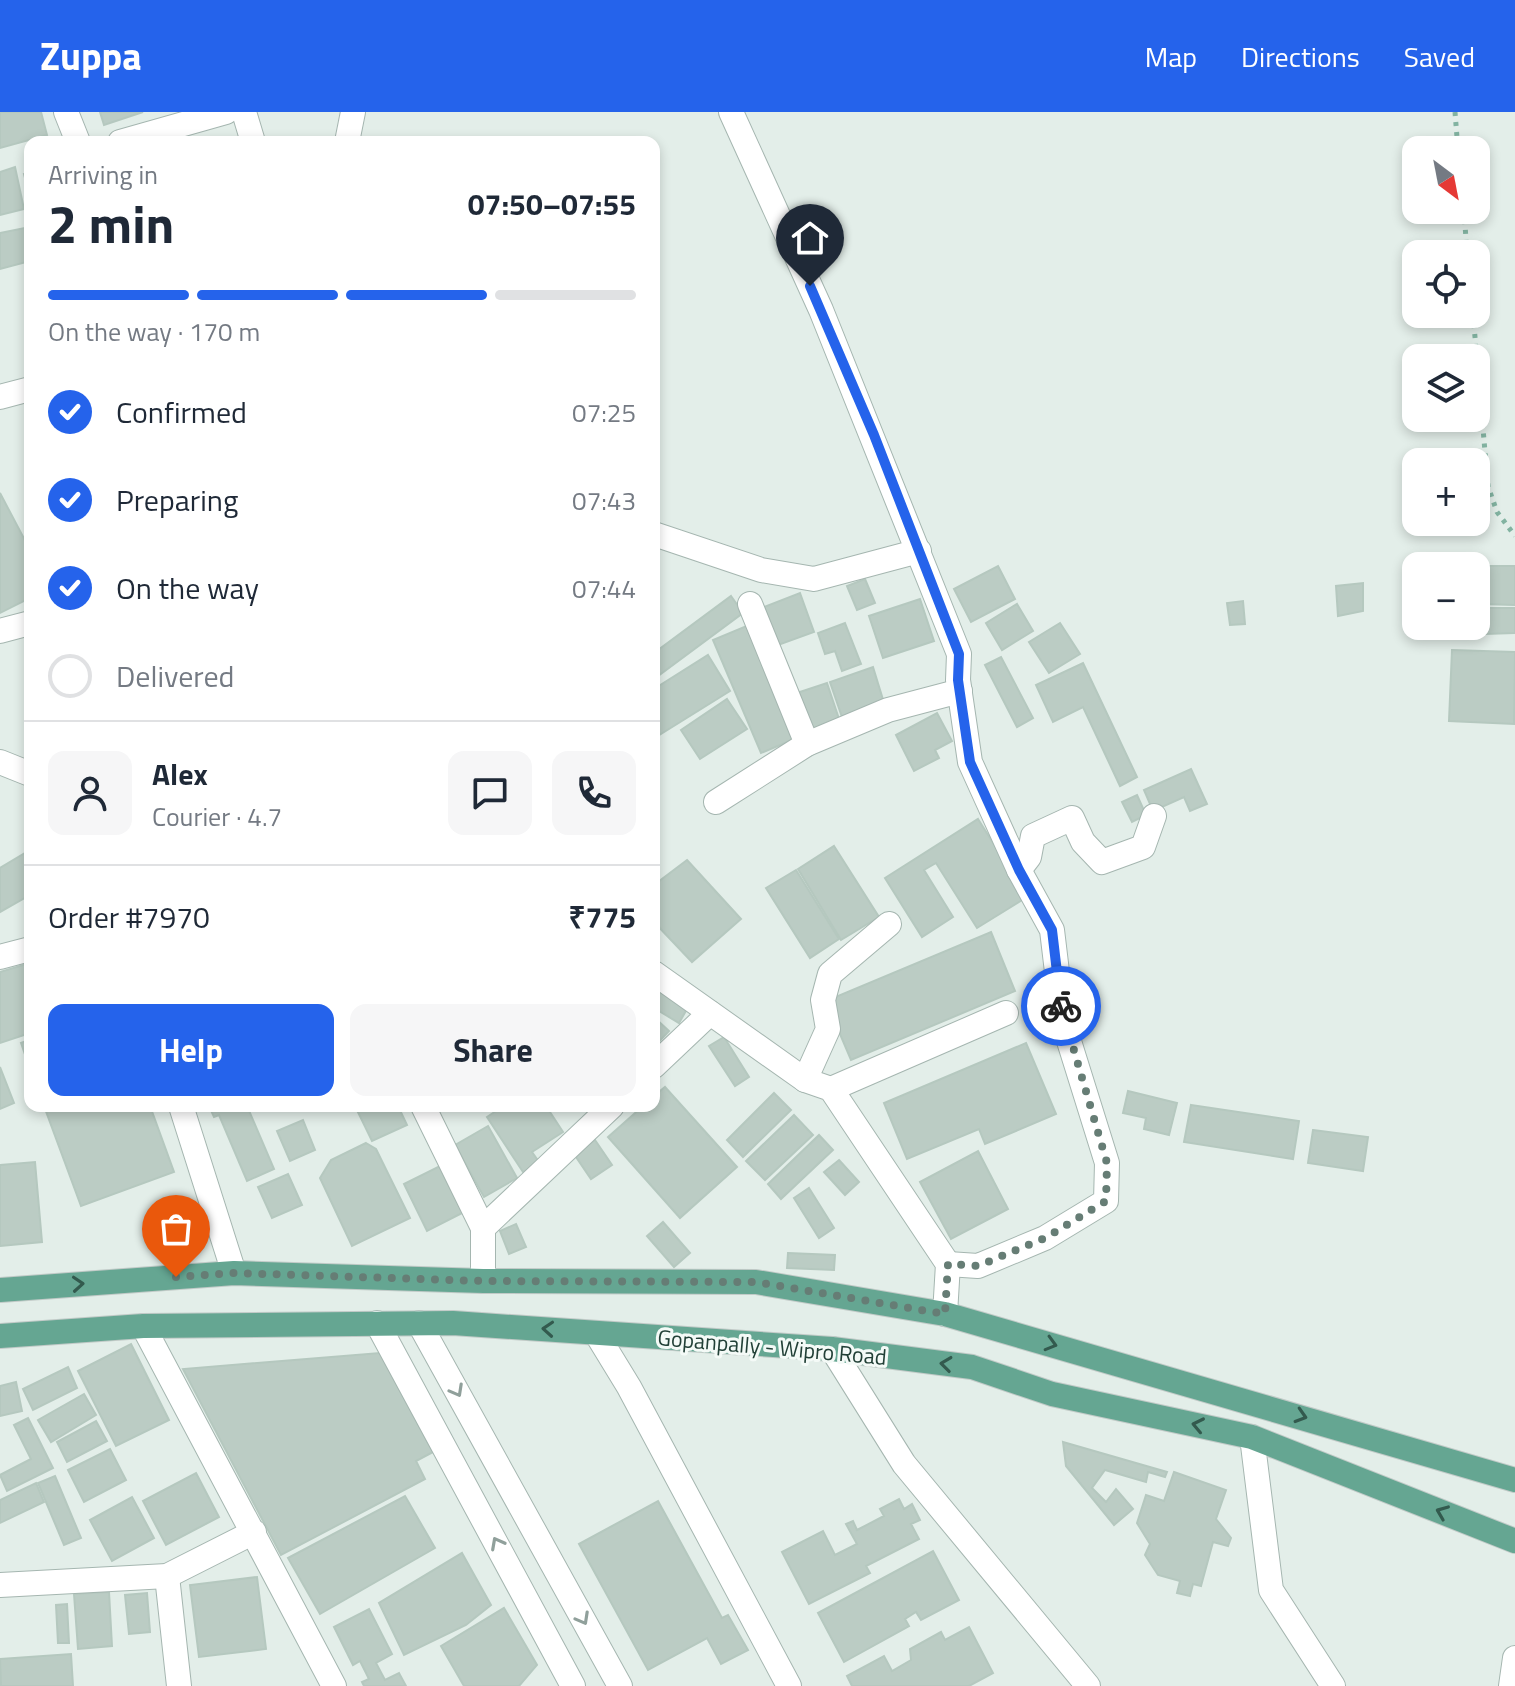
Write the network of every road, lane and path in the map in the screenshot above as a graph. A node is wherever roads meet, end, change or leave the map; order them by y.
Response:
1 (66, 112) edge
2 (226, 112) edge
3 (244, 112) edge
4 (353, 112) edge
5 (731, 112) edge
6 (1455, 112) edge
7 (76, 136) edge
8 (141, 136) edge
9 (251, 136) edge
10 (348, 136) edge
11 (1457, 136) edge
12 (1474, 328) edge
13 (24, 391) edge
14 (0, 397) edge
15 (660, 536) edge
16 (1515, 536) edge
17 (919, 551) junction
18 (750, 604) dead end
19 (24, 625) edge
20 (0, 631) edge
21 (960, 691) junction
22 (807, 744) junction
23 (0, 762) edge
24 (24, 772) edge
25 (716, 802) dead end
26 (1154, 816) dead end
27 (1019, 870) junction
28 (889, 924) dead end
29 (24, 951) edge
30 (0, 957) edge
31 (660, 977) edge
32 (710, 1013) junction
33 (1006, 1013) dead end
34 (660, 1060) edge
35 (805, 1080) junction
36 (831, 1089) junction
37 (183, 1112) edge
38 (426, 1112) edge
39 (606, 1112) edge
40 (483, 1228) junction
41 (948, 1264) junction
42 (234, 1273) junction
43 (483, 1281) junction
44 (0, 1290) edge
45 (945, 1314) junction
46 (377, 1323) junction
47 (419, 1323) junction
48 (143, 1326) junction
49 (596, 1333) junction
50 (0, 1336) edge
51 (832, 1349) junction
52 (1252, 1437) junction
53 (1515, 1480) edge
54 (254, 1532) junction
55 (1515, 1541) edge
56 (167, 1576) junction
57 (0, 1585) edge
58 (601, 1652) junction
59 (1515, 1658) edge
60 (179, 1686) edge
61 (334, 1686) edge
62 (573, 1686) edge
63 (584, 1686) edge
64 (620, 1686) edge
65 (789, 1686) edge
66 (1088, 1686) edge
67 (1333, 1686) edge
68 (1511, 1686) edge

1 - 7 street
2 - 8 street
3 - 9 street
4 - 10 street
5 - 17 street
6 - 11 path
12 - 16 path
13 - 14 street
15 - 17 street
17 - 21 street
18 - 22 street
19 - 20 street
21 - 22 street
21 - 27 street
22 - 25 street
23 - 24 street
26 - 27 street
27 - 41 street
28 - 35 street
29 - 30 street
31 - 32 street
32 - 34 street
32 - 35 street
33 - 36 street
35 - 36 street
36 - 41 street
37 - 42 street
38 - 40 street
39 - 40 street
40 - 43 street
41 - 45 street
42 - 43 main road
44 -> 42 main road
43 - 45 main road
45 -> 53 main road
46 - 47 main road, Gopanpally - Wipro Road
46 - 48 main road, Gopanpally - Wipro Road
62 -> 46 street
49 -> 47 main road, Gopanpally - Wipro Road
47 -> 58 street
48 - 50 main road, Gopanpally - Wipro Road
48 - 54 street
49 - 51 main road, Gopanpally - Wipro Road
49 - 65 street
52 -> 51 main road, Gopanpally - Wipro Road
51 - 66 street
55 -> 52 main road, Gopanpally - Wipro Road
52 - 67 street
54 - 56 street
54 - 61 street
56 - 57 street
56 - 60 street
58 - 63 street
58 - 64 street
59 - 68 street

